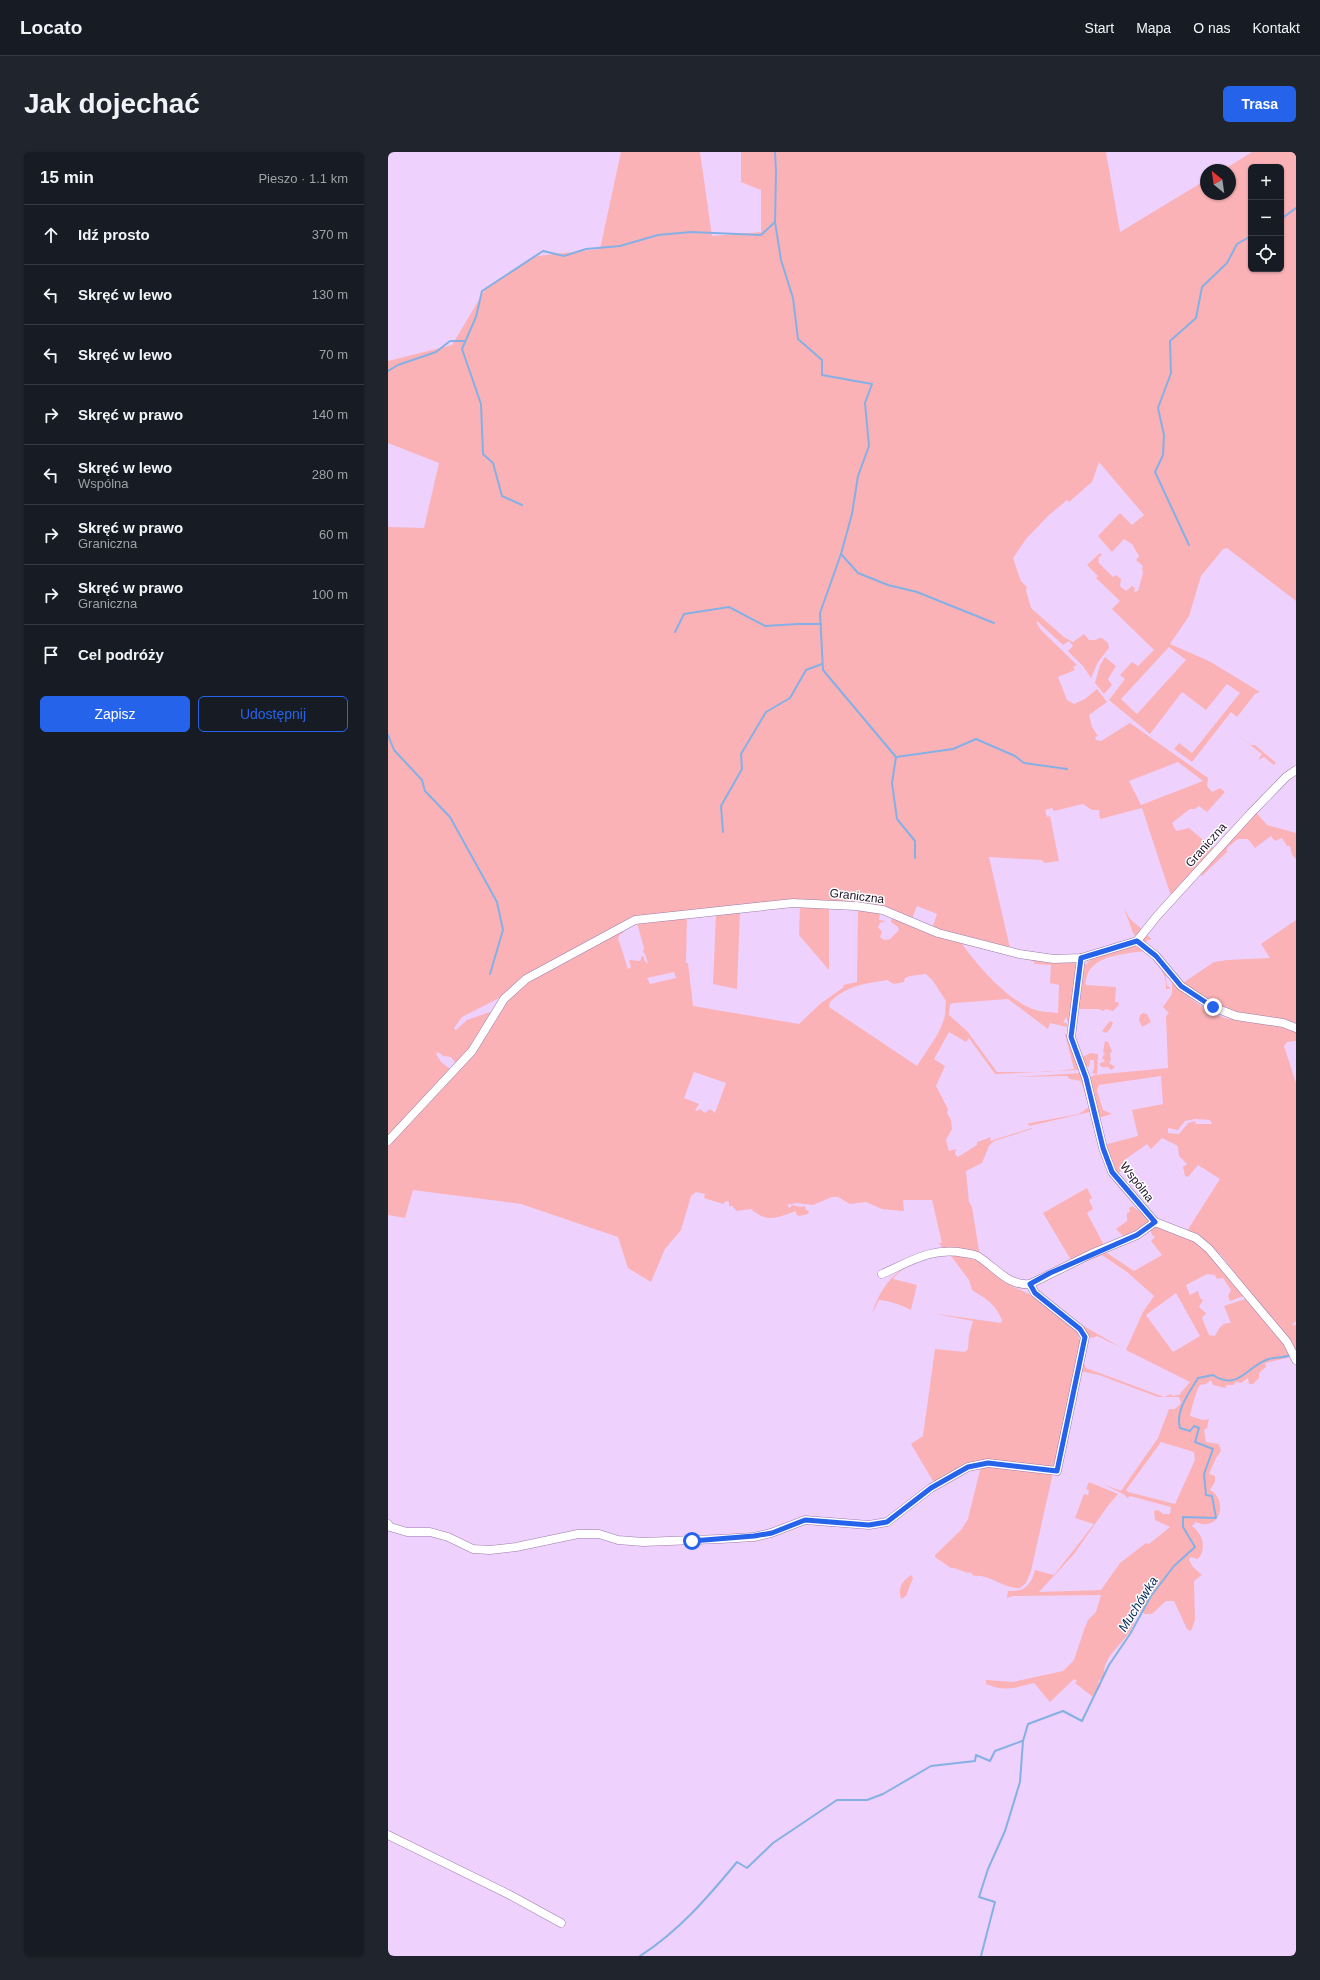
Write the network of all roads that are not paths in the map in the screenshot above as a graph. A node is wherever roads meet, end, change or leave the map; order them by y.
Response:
1 (1296, 770) edge
2 (1137, 941) junction
3 (1081, 958) junction
4 (1296, 1028) edge
5 (388, 1141) edge
6 (1155, 1222) junction
7 (882, 1274) dead end
8 (1030, 1284) junction
9 (1295, 1359) edge
10 (388, 1524) edge
11 (388, 1835) edge
12 (561, 1923) dead end

1 - 2 street, Graniczna
2 - 3 street, Graniczna
2 - 4 street
3 - 5 street, Graniczna
3 - 6 street, Wspólna
6 - 8 street
6 - 9 street, Wspólna
7 - 8 street
8 - 10 street
11 - 12 street

